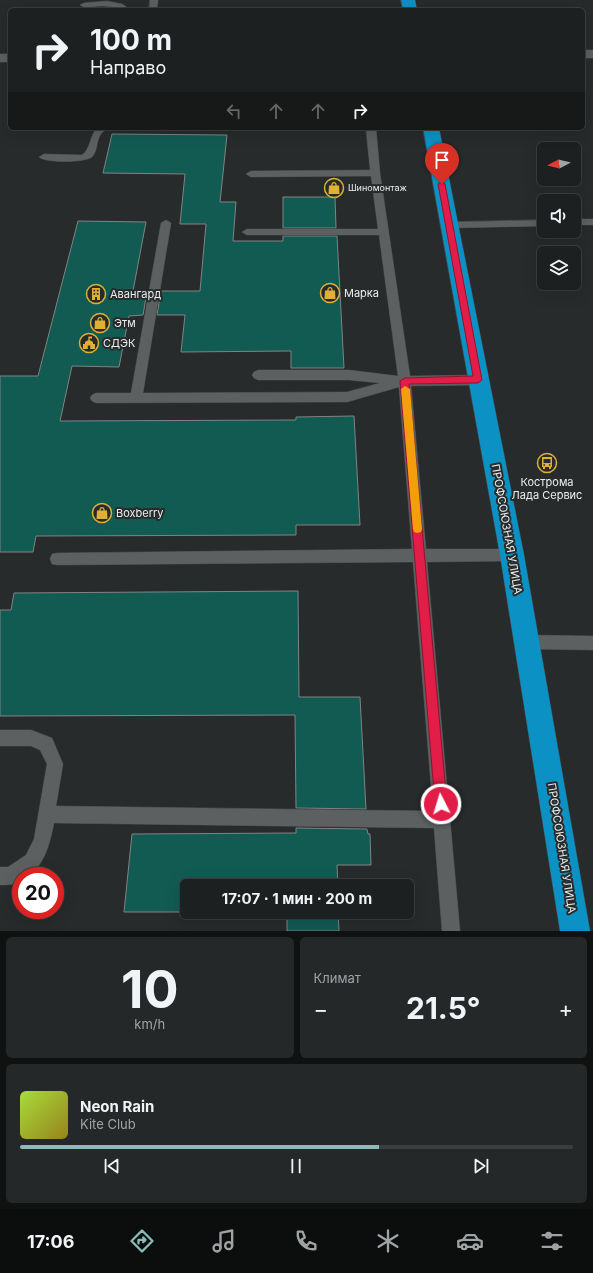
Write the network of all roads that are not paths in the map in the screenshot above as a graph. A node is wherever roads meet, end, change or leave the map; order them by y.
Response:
1 (84, 4) dead end
2 (124, 8) edge
3 (102, 130) edge
4 (371, 130) edge
5 (431, 130) edge
6 (44, 157) dead end
7 (375, 173) junction
8 (251, 174) dead end
9 (581, 222) edge
10 (593, 222) edge
11 (166, 223) dead end
12 (537, 223) edge
13 (450, 225) junction
14 (248, 232) dead end
15 (384, 232) junction
16 (258, 375) dead end
17 (478, 380) junction
18 (405, 381) junction
19 (96, 398) dead end
20 (136, 399) junction
21 (512, 555) junction
22 (420, 556) junction
23 (57, 560) dead end
24 (528, 642) junction
25 (593, 643) edge
26 (0, 738) edge
27 (46, 814) junction
28 (442, 820) junction
29 (0, 876) edge
30 (452, 931) edge
31 (575, 931) edge

1 - 2 lane
3 - 6 lane
4 - 7 lane
5 - 13 highway, ПРОФСОЮЗНАЯ УЛИЦА
7 - 8 lane
7 - 15 lane
9 - 10 lane
11 - 20 lane
12 - 13 lane
13 - 17 highway, ПРОФСОЮЗНАЯ УЛИЦА
14 - 15 lane
15 - 18 lane
16 - 18 lane
17 - 18 lane
17 - 21 highway, ПРОФСОЮЗНАЯ УЛИЦА
18 - 20 lane
18 - 22 lane
19 - 20 lane
21 - 22 lane
21 - 24 highway, ПРОФСОЮЗНАЯ УЛИЦА
22 - 23 lane
22 - 28 lane
24 - 25 lane
24 - 31 highway, ПРОФСОЮЗНАЯ УЛИЦА
26 - 27 lane
27 - 28 lane
27 - 29 lane
28 - 30 lane

